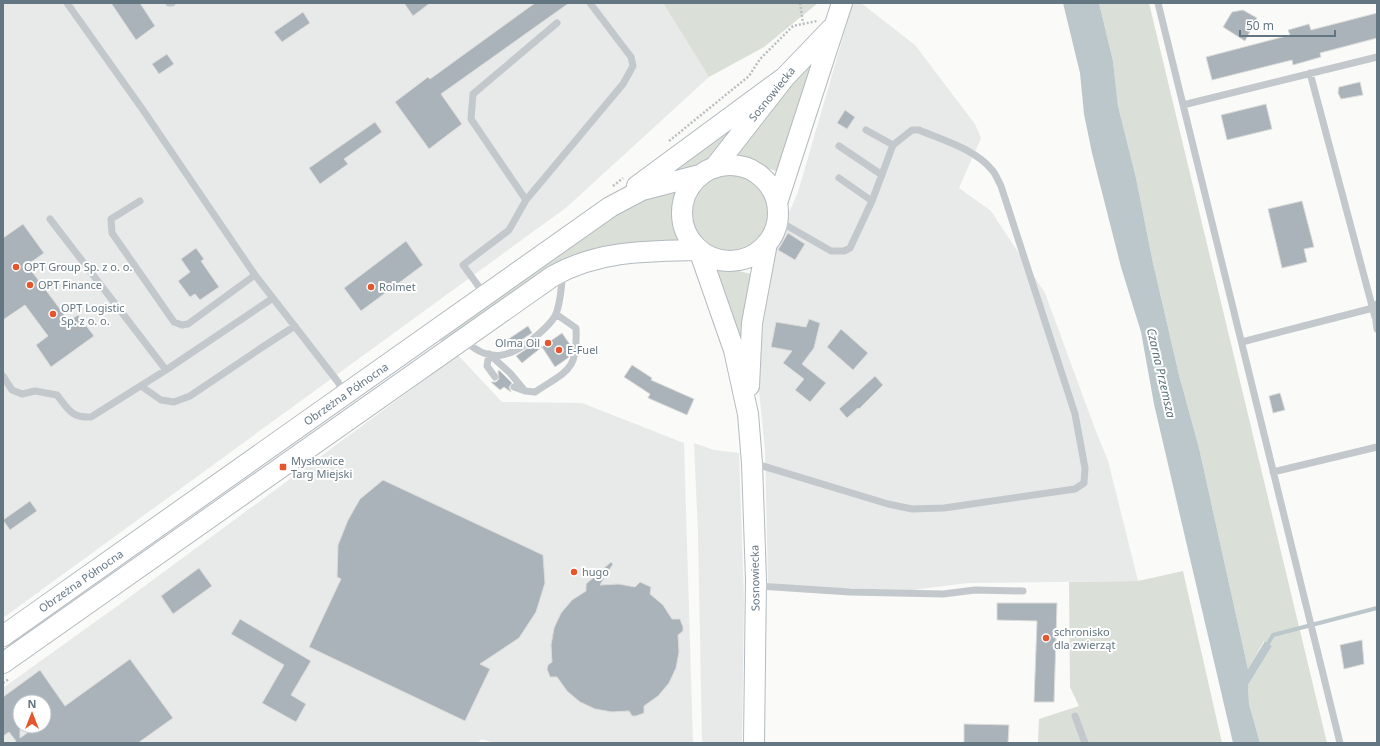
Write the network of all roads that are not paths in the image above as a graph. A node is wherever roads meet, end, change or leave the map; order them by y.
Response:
1 (67, 3) edge
2 (590, 3) edge
3 (842, 3) edge
4 (1158, 3) edge
5 (828, 22) junction
6 (557, 24) dead end
7 (1377, 57) edge
8 (1310, 74) junction
9 (785, 77) junction
10 (1183, 105) junction
11 (866, 130) dead end
12 (893, 145) junction
13 (839, 146) dead end
14 (707, 171) junction
15 (882, 174) junction
16 (839, 178) dead end
17 (610, 197) junction
18 (526, 200) junction
19 (140, 201) dead end
20 (872, 201) junction
21 (777, 211) junction
22 (50, 219) dead end
23 (767, 243) junction
24 (699, 250) junction
25 (564, 270) junction
26 (255, 275) junction
27 (485, 295) junction
28 (273, 298) junction
29 (1376, 306) edge
30 (556, 314) junction
31 (296, 326) junction
32 (1377, 329) edge
33 (463, 339) junction
34 (1242, 342) junction
35 (489, 354) junction
36 (166, 370) junction
37 (3, 376) edge
38 (495, 376) dead end
39 (141, 386) junction
40 (514, 387) dead end
41 (525, 391) junction
42 (344, 395) junction
43 (358, 414) junction
44 (748, 414) junction
45 (1377, 447) edge
46 (752, 463) junction
47 (1273, 472) junction
48 (756, 586) junction
49 (1023, 590) dead end
50 (3, 636) edge
51 (3, 663) edge
52 (1075, 716) dead end
53 (754, 743) edge
54 (1085, 743) edge
55 (1340, 743) edge

1 - 26 lane
2 - 18 lane
3 - 5 street, Sosnowiecka
4 - 10 lane
5 - 9 street, Sosnowiecka
5 - 21 street, Sosnowiecka
6 - 18 lane
7 - 8 lane
8 - 10 lane
8 - 29 lane
9 - 14 street, Sosnowiecka
9 - 17 street
10 - 34 lane
11 - 12 lane
12 - 15 lane
12 - 46 lane
13 - 15 lane
14 - 17 street, Obrzeżna Północna
14 - 21 street
14 - 24 street, Sosnowiecka
15 - 20 lane
16 - 20 lane
17 - 27 street, Obrzeżna Północna
18 - 27 lane
19 - 26 lane
20 - 21 lane
21 - 23 street, Sosnowiecka
22 - 36 lane
23 - 24 street, Sosnowiecka
23 - 44 street, Sosnowiecka
24 - 25 street, Obrzeżna Północna
24 - 44 street, Sosnowiecka
25 - 30 lane
25 - 33 street, Obrzeżna Północna
26 - 28 lane
27 - 42 street, Obrzeżna Północna
28 - 31 lane
28 - 36 lane
29 - 32 lane
29 - 34 lane
30 - 35 lane
30 - 41 lane
31 - 39 lane
31 - 42 lane
33 - 35 lane
33 - 43 street, Obrzeżna Północna
34 - 47 lane
35 - 38 lane
35 - 41 lane
36 - 39 lane
37 - 39 lane
40 - 41 lane
42 - 43 street
42 - 50 street, Obrzeżna Północna
43 - 51 street, Obrzeżna Północna
44 - 46 street, Sosnowiecka
45 - 47 lane
46 - 48 street, Sosnowiecka
47 - 55 lane
48 - 49 lane
48 - 53 street, Sosnowiecka
52 - 54 lane

